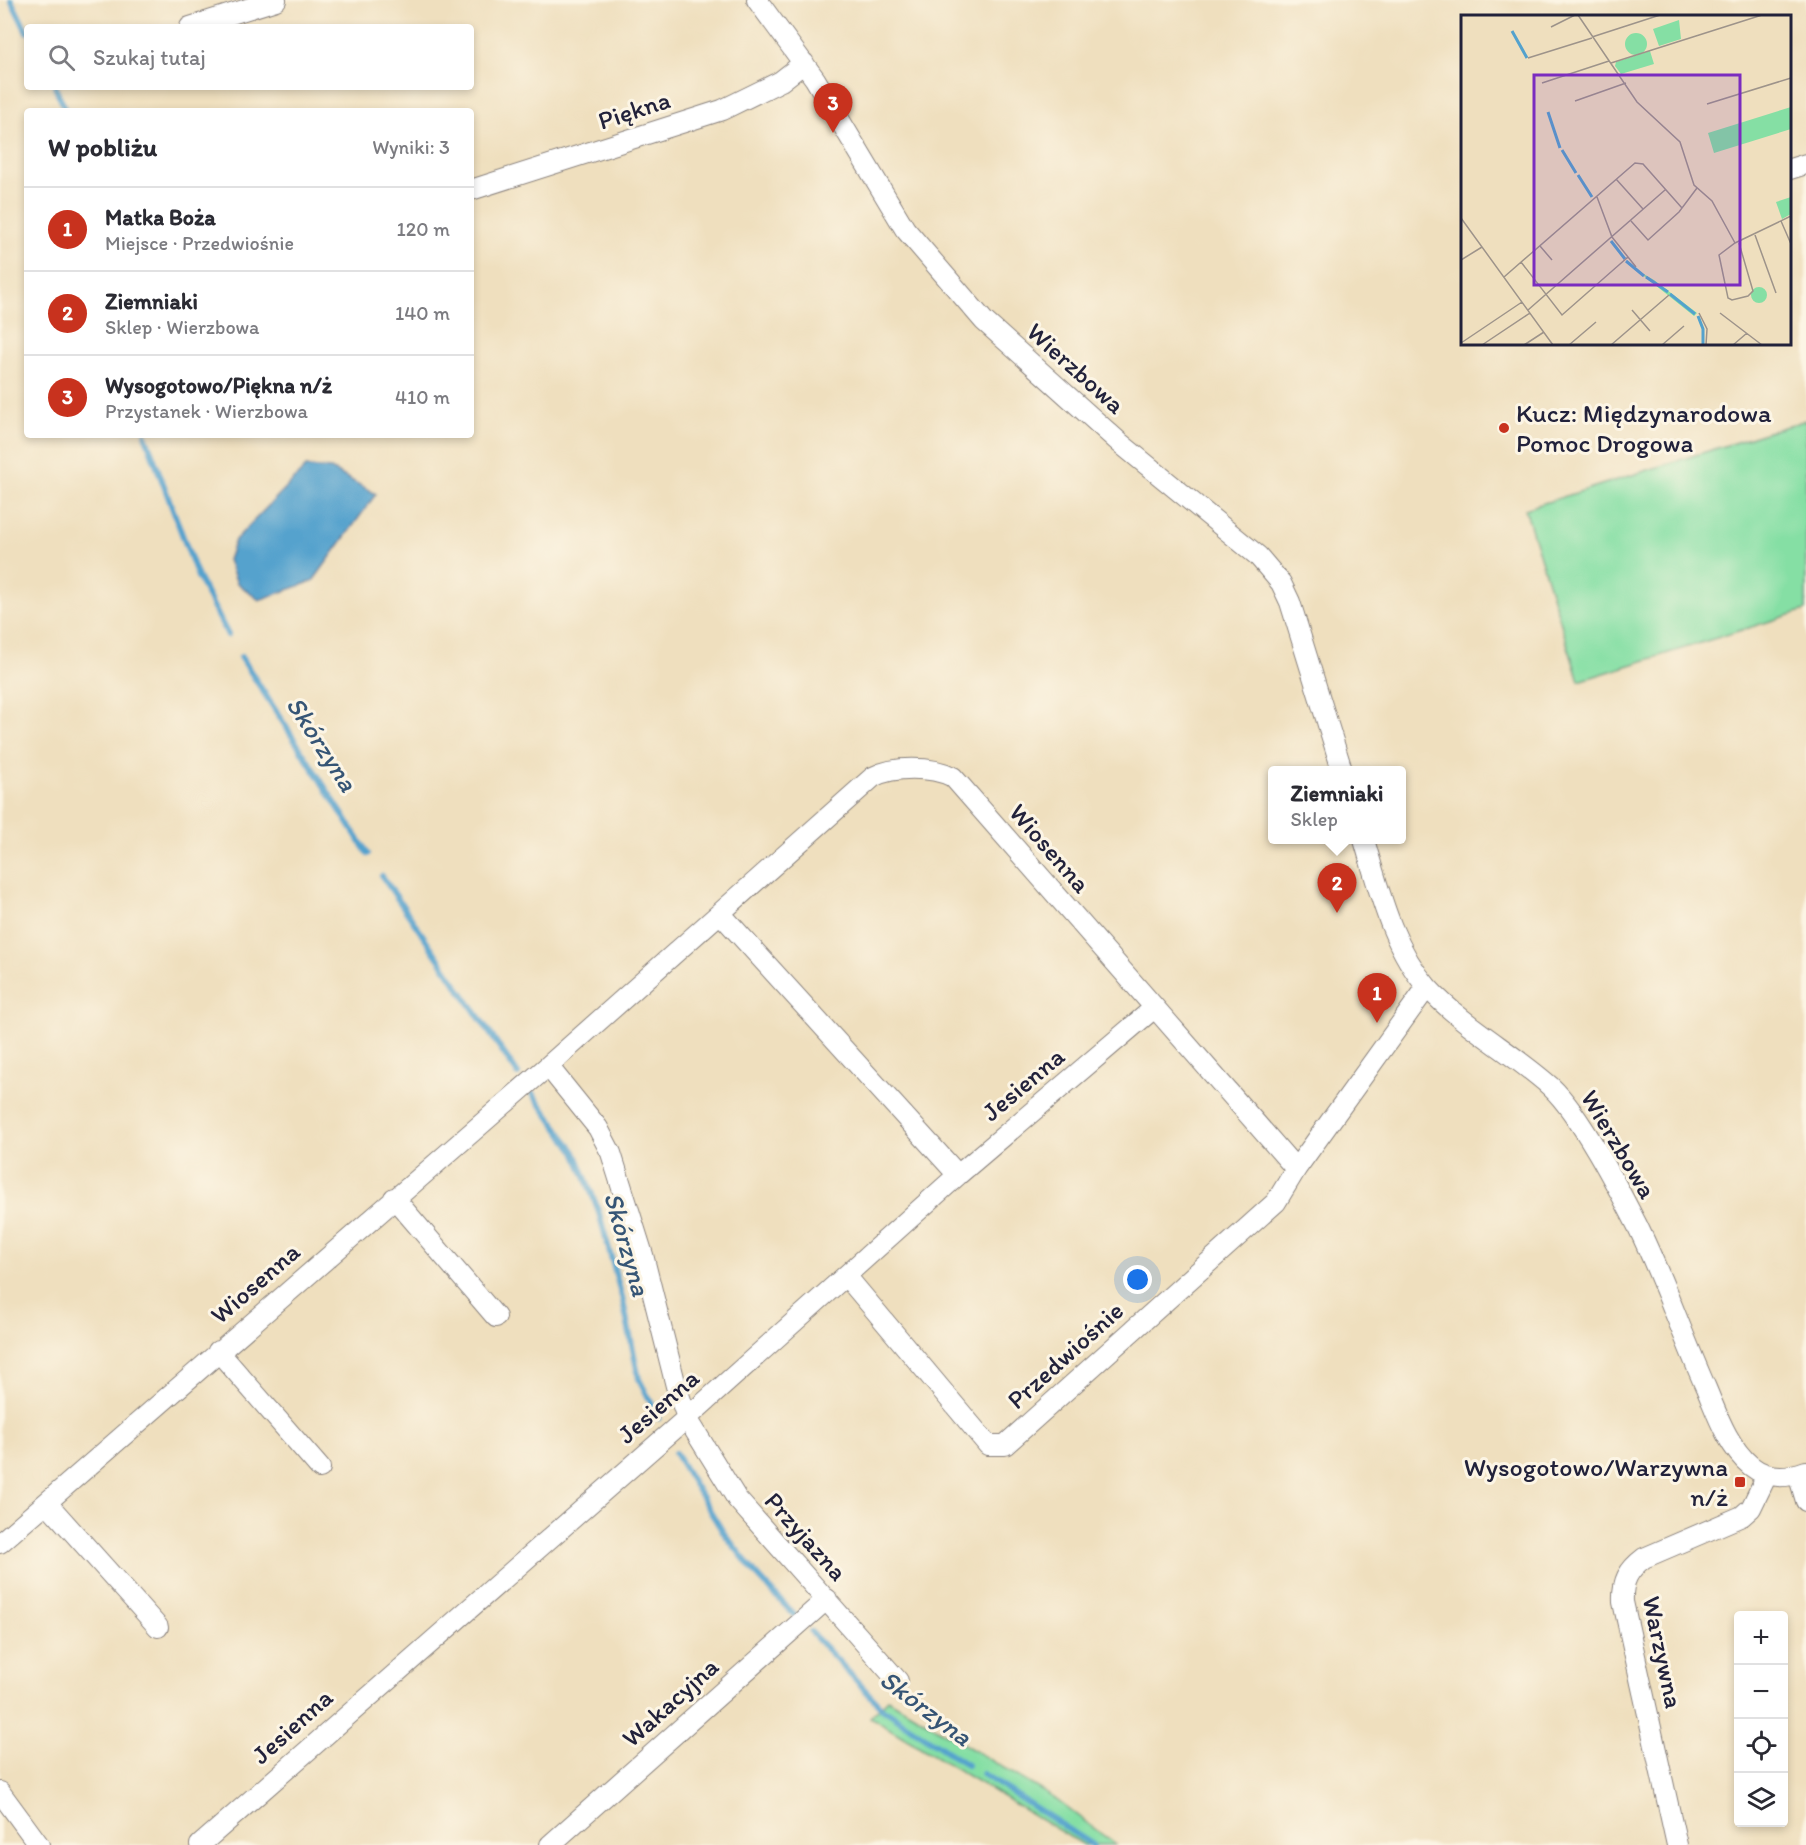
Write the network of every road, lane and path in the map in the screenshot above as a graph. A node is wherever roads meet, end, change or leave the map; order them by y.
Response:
1 (276, 0) edge
2 (757, 0) edge
3 (199, 24) edge
4 (804, 63) junction
5 (1806, 164) edge
6 (1791, 169) edge
7 (474, 189) edge
8 (1340, 766) edge
9 (1365, 844) edge
10 (720, 913) junction
11 (1427, 987) junction
12 (1153, 1009) junction
13 (548, 1066) junction
14 (1296, 1169) junction
15 (958, 1175) junction
16 (394, 1198) junction
17 (847, 1276) junction
18 (496, 1317) dead end
19 (218, 1352) junction
20 (687, 1418) junction
21 (320, 1468) dead end
22 (1802, 1473) edge
23 (1767, 1475) junction
24 (1806, 1501) edge
25 (47, 1503) junction
26 (0, 1543) edge
27 (827, 1599) junction
28 (158, 1627) dead end
29 (898, 1680) dead end
30 (0, 1792) edge
31 (39, 1845) edge
32 (200, 1845) edge
33 (550, 1845) edge
34 (1677, 1845) edge

1 - 3 street
2 - 4 street, Wierzbowa
4 - 7 street, Piękna
4 - 8 street, Wierzbowa
5 - 6 street
9 - 11 street, Wierzbowa
10 - 12 street, Wiosenna
10 - 13 street, Wiosenna
10 - 15 street
11 - 14 street, Przedwiośnie
11 - 23 street, Wierzbowa
12 - 14 street, Wiosenna
12 - 15 street, Jesienna
13 - 16 street, Wiosenna
13 - 20 street
14 - 17 street, Przedwiośnie
15 - 17 street, Jesienna
16 - 18 street
16 - 19 street, Wiosenna
17 - 20 street, Jesienna
19 - 21 street
19 - 25 street, Wiosenna
20 - 27 street, Przyjazna
20 - 32 street, Jesienna
22 - 23 street
22 - 24 street
23 - 34 street, Warzywna
25 - 26 street, Wiosenna
25 - 28 street
27 - 29 street, Przyjazna
27 - 33 street, Wakacyjna
30 - 31 street

